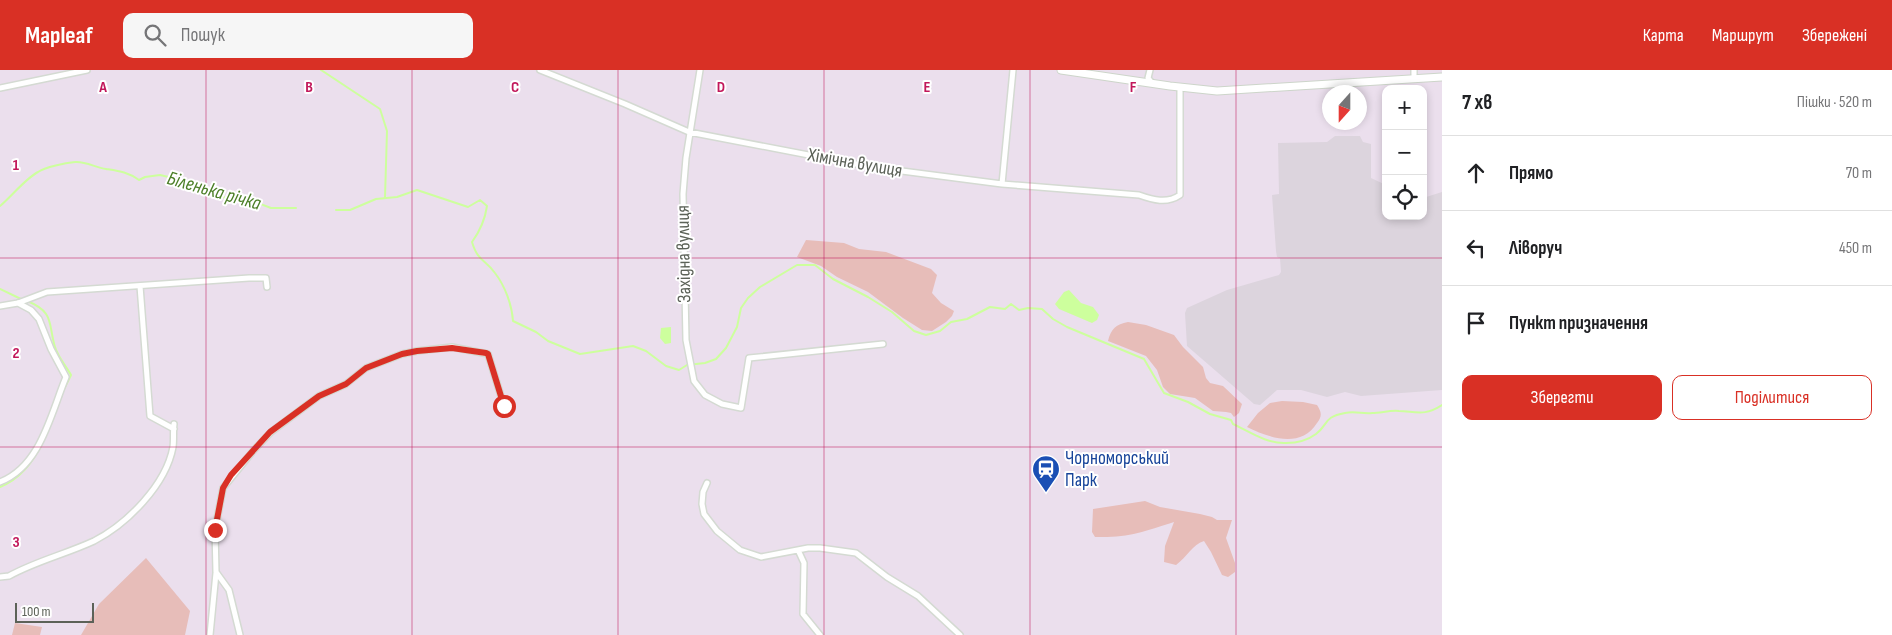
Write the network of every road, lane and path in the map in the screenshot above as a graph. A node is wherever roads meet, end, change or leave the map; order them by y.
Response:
1 (87, 70) edge
2 (540, 70) edge
3 (700, 70) edge
4 (1013, 70) edge
5 (1061, 70) edge
6 (1150, 70) edge
7 (1414, 70) edge
8 (1442, 77) edge
9 (1414, 79) junction
10 (1152, 84) junction
11 (0, 88) edge
12 (1180, 88) junction
13 (689, 132) junction
14 (1002, 184) junction
15 (140, 286) junction
16 (267, 287) dead end
17 (20, 302) junction
18 (0, 306) edge
19 (883, 344) dead end
20 (504, 406) dead end
21 (0, 482) edge
22 (707, 484) dead end
23 (798, 550) junction
24 (216, 572) junction
25 (0, 577) edge
26 (210, 635) edge
27 (240, 635) edge
28 (820, 635) edge
29 (960, 635) edge

1 - 11 street
2 - 13 street, Хімічна вулиця
3 - 13 street, Західна вулиця
4 - 14 street
5 - 10 main road
6 - 10 street
7 - 9 street
8 - 9 main road
9 - 12 main road
10 - 12 main road
12 - 14 street, Хімічна вулиця
13 - 14 street, Хімічна вулиця
13 - 19 street, Західна вулиця
15 - 16 street
15 - 17 street
15 - 25 street
17 - 18 street
17 - 21 street
20 - 24 street
22 - 23 street
23 - 28 street
23 - 29 street
24 - 26 street
24 - 27 street

